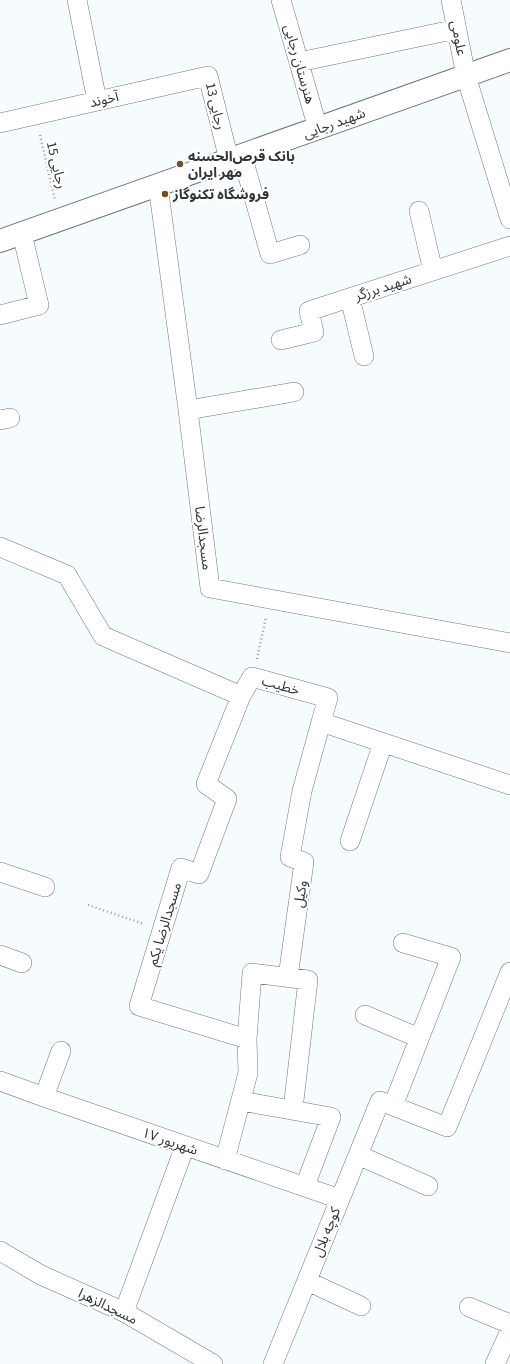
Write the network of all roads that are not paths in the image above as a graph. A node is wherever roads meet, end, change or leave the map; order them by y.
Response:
1 (77, 0) edge
2 (281, 0) edge
3 (451, 0) edge
4 (457, 29) junction
5 (510, 60) edge
6 (299, 62) junction
7 (208, 76) joint
8 (466, 76) junction
9 (97, 101) junction
10 (0, 123) edge
11 (318, 129) junction
12 (236, 158) junction
13 (158, 185) junction
14 (418, 211) dead end
15 (510, 219) edge
16 (22, 234) junction
17 (0, 242) edge
18 (300, 245) dead end
19 (510, 246) edge
20 (433, 271) junction
21 (350, 298) junction
22 (0, 315) edge
23 (281, 340) dead end
24 (364, 356) dead end
25 (294, 392) dead end
26 (188, 410) junction
27 (0, 547) edge
28 (510, 643) edge
29 (241, 696) junction
30 (321, 722) junction
31 (383, 743) junction
32 (510, 785) edge
33 (350, 841) dead end
34 (0, 872) edge
35 (45, 887) dead end
36 (403, 943) dead end
37 (0, 955) edge
38 (22, 963) dead end
39 (510, 972) edge
40 (288, 977) junction
41 (365, 1015) dead end
42 (420, 1038) junction
43 (247, 1039) junction
44 (61, 1051) dead end
45 (0, 1081) edge
46 (44, 1097) junction
47 (241, 1101) junction
48 (386, 1103) junction
49 (293, 1109) junction
50 (185, 1146) junction
51 (358, 1155) junction
52 (225, 1160) junction
53 (304, 1186) junction
54 (428, 1186) dead end
55 (340, 1199) junction
56 (0, 1251) edge
57 (0, 1261) edge
58 (42, 1275) junction
59 (307, 1281) junction
60 (361, 1306) dead end
61 (468, 1307) dead end
62 (124, 1312) junction
63 (510, 1324) edge
64 (510, 1330) edge
65 (213, 1364) edge
66 (273, 1364) edge
67 (495, 1364) edge

1 - 9 street
2 - 6 street, هنرستان رجایی
3 - 4 street, علومی
4 - 6 street
4 - 8 street, علومی
5 - 8 main road, شهید رجایی
6 - 11 street, هنرستان رجایی
7 - 9 street, آخوند
7 - 12 street, رجایی 13
8 - 11 main road, شهید رجایی
8 - 15 street
9 - 10 street, آخوند
11 - 12 main road, شهید رجایی
12 - 13 main road, شهید رجایی
12 - 18 street, رجایی 13
13 - 16 main road, شهید رجایی
13 - 26 street, مسجدالرضا
14 - 20 street
16 - 17 main road, شهید رجایی
16 - 22 street
19 - 20 street, شهید برزگر
20 - 21 street, شهید برزگر
21 - 23 street, شهید برزگر
21 - 24 street
25 - 26 street
26 - 28 street, مسجدالرضا
27 - 29 street, خطیب
29 - 30 street, خطیب
29 - 43 street, مسجدالرضا یکم
30 - 31 street
30 - 40 street, وکیل
31 - 32 street
31 - 33 street
34 - 35 street
36 - 42 street, کوچه بلال
37 - 38 street
39 - 48 street
40 - 43 street
40 - 49 street
41 - 42 street
42 - 48 street, کوچه بلال
43 - 47 street
44 - 46 street
45 - 46 street, ۱۷ شهریور
46 - 50 street, ۱۷ شهریور
47 - 49 street
47 - 52 street
48 - 51 street, کوچه بلال
49 - 53 street
50 - 52 street, ۱۷ شهریور
50 - 62 street
51 - 54 street
51 - 55 street, کوچه بلال
52 - 53 street, ۱۷ شهریور
53 - 55 street, ۱۷ شهریور
55 - 59 street, کوچه بلال
56 - 58 street, مسجدالزهرا
57 - 58 street
58 - 62 street, مسجدالزهرا
59 - 60 street
59 - 66 street, کوچه بلال
61 - 63 street
62 - 65 street, مسجدالزهرا
64 - 67 street

